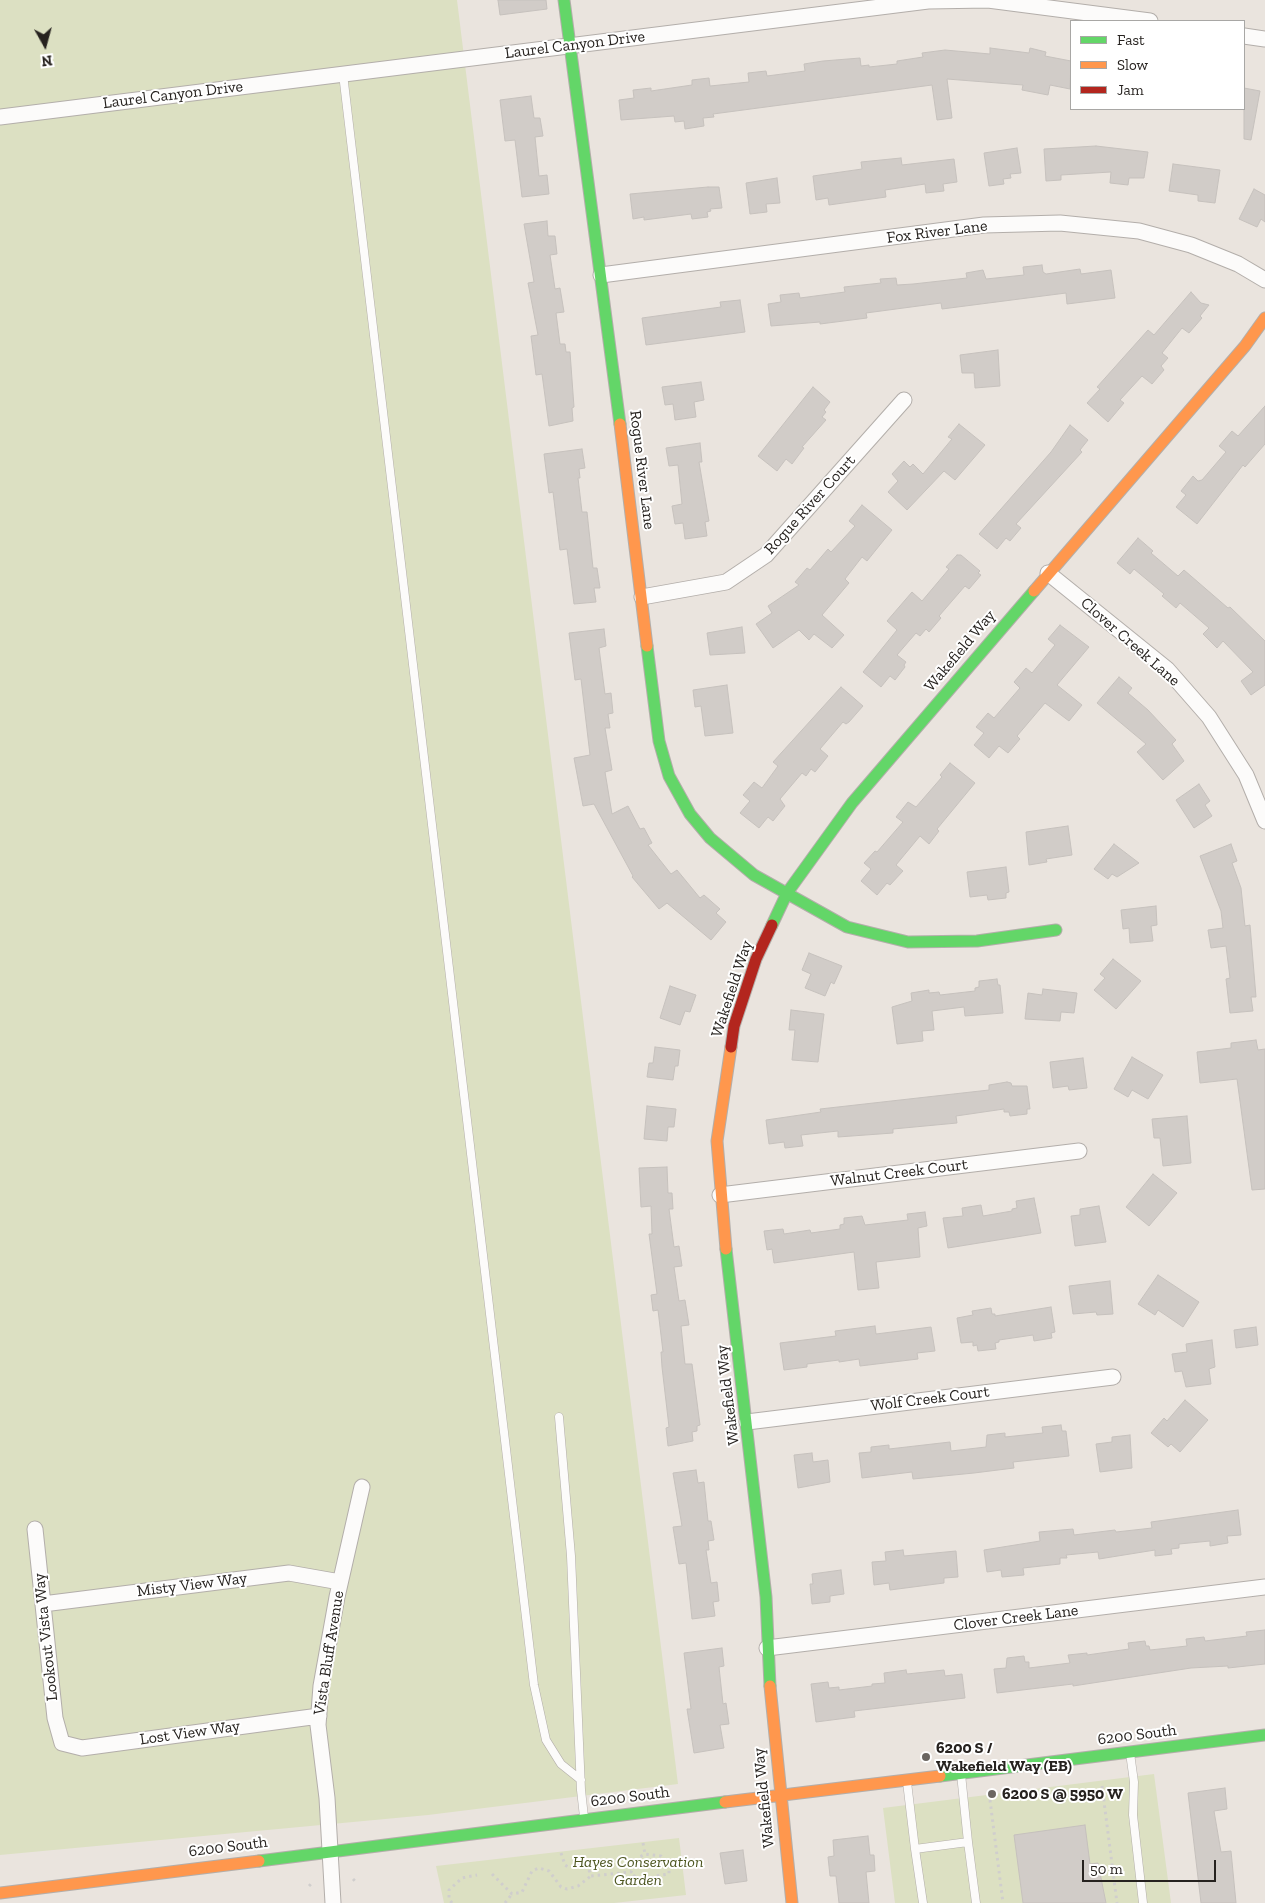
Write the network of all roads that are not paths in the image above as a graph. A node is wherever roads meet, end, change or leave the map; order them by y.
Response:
1 (564, 0) edge
2 (1142, 20) edge
3 (1245, 36) edge
4 (1265, 39) edge
5 (571, 45) junction
6 (343, 74) junction
7 (0, 117) edge
8 (601, 274) junction
9 (1265, 280) edge
10 (1265, 318) edge
11 (904, 400) dead end
12 (1048, 573) junction
13 (642, 596) junction
14 (1265, 821) edge
15 (787, 893) junction
16 (1056, 930) dead end
17 (1079, 1151) dead end
18 (720, 1195) junction
19 (1113, 1377) dead end
20 (559, 1417) dead end
21 (747, 1422) junction
22 (362, 1487) dead end
23 (35, 1530) dead end
24 (340, 1582) junction
25 (1265, 1587) edge
26 (43, 1604) junction
27 (767, 1648) junction
28 (319, 1716) junction
29 (1264, 1740) edge
30 (62, 1743) joint
31 (1130, 1752) junction
32 (961, 1773) junction
33 (581, 1780) junction
34 (906, 1780) junction
35 (779, 1796) junction
36 (584, 1820) junction
37 (968, 1842) junction
38 (915, 1849) junction
39 (330, 1850) junction
40 (0, 1893) edge
41 (333, 1903) edge
42 (792, 1903) edge
43 (923, 1903) edge
44 (976, 1903) edge
45 (1143, 1903) edge

1 - 5 street, Rogue River Lane
2 - 5 street, Laurel Canyon Drive
3 - 4 street
5 - 6 street, Laurel Canyon Drive
5 - 8 street, Rogue River Lane
6 - 7 street, Laurel Canyon Drive
6 - 33 lane
8 - 9 street, Fox River Lane
8 - 13 street, Rogue River Lane
10 - 12 street, Wakefield Way
11 - 13 street, Rogue River Court
12 - 14 street, Clover Creek Lane
12 - 15 street, Wakefield Way
13 - 15 street, Rogue River Lane
15 - 16 street, Rogue River Lane
15 - 18 street, Wakefield Way
17 - 18 street, Walnut Creek Court
18 - 21 street, Wakefield Way
19 - 21 street, Wolf Creek Court
20 - 33 lane
21 - 27 street, Wakefield Way
22 - 24 street, Vista Bluff Avenue
23 - 26 street, Lookout Vista Way
24 - 26 street, Misty View Way
24 - 28 street, Vista Bluff Avenue
25 - 27 street, Clover Creek Lane
26 - 30 street, Lookout Vista Way
27 - 35 street, Wakefield Way
28 - 30 street, Lost View Way
28 - 39 street, Vista Bluff Avenue
29 - 31 street, 6200 South
31 - 32 street, 6200 South
31 - 45 lane
32 - 34 street, 6200 South
32 - 37 lane
33 - 36 lane
34 - 35 street, 6200 South
34 - 38 lane
35 - 36 street, 6200 South
35 - 42 street, Wakefield Way
36 - 39 street, 6200 South
37 - 38 lane
37 - 44 lane
38 - 43 lane
39 - 40 street, 6200 South
39 - 41 street, Vista Bluff Avenue

